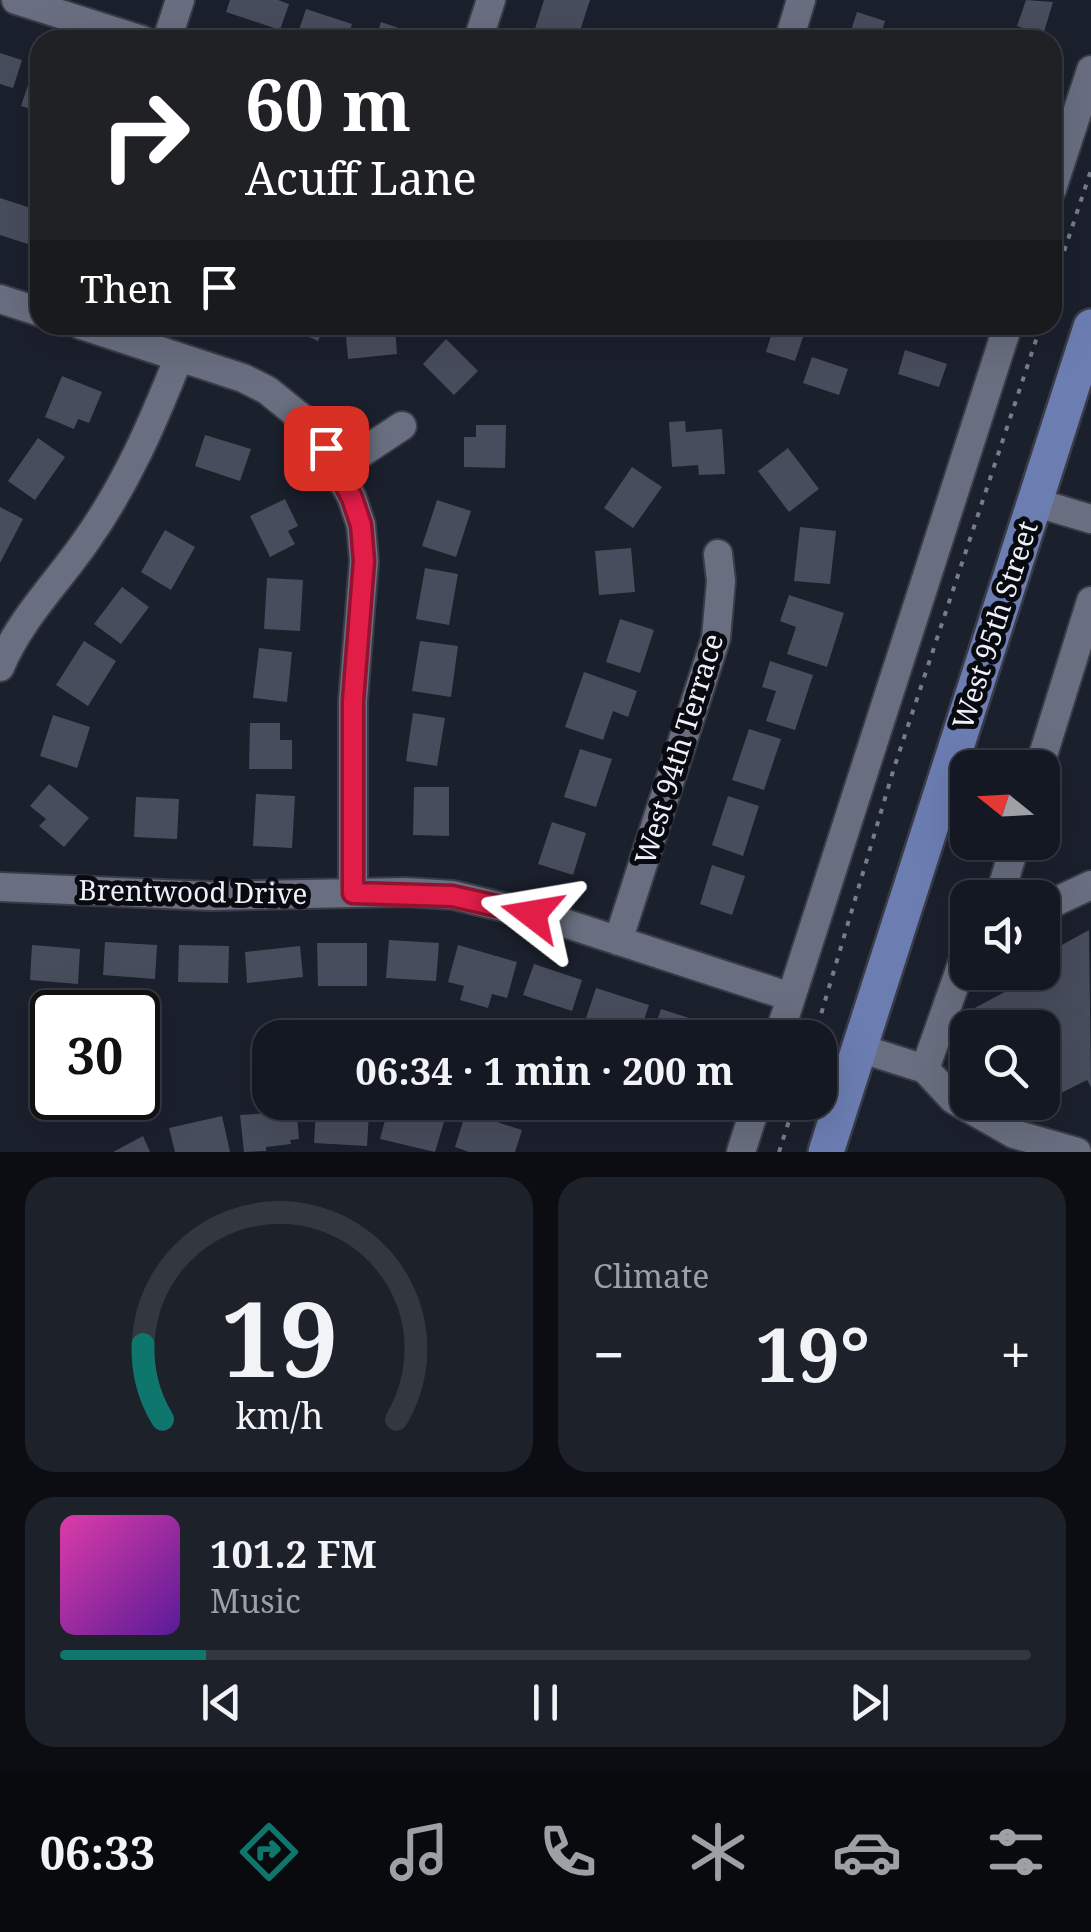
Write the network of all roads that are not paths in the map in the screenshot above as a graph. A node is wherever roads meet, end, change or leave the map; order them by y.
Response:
1 (16, 0) edge
2 (180, 0) edge
3 (491, 0) edge
4 (801, 0) edge
5 (110, 30) edge
6 (170, 30) edge
7 (481, 30) edge
8 (791, 30) edge
9 (1091, 70) edge
10 (1062, 158) edge
11 (0, 299) edge
12 (30, 309) edge
13 (1091, 327) edge
14 (113, 335) edge
15 (1005, 335) edge
16 (179, 356) junction
17 (402, 426) dead end
18 (337, 469) junction
19 (1034, 502) junction
20 (1091, 519) edge
21 (718, 554) dead end
22 (1091, 601) edge
23 (0, 667) edge
24 (1045, 750) edge
25 (1091, 886) edge
26 (0, 887) edge
27 (353, 893) junction
28 (1060, 900) edge
29 (618, 941) junction
30 (953, 990) edge
31 (791, 997) junction
32 (784, 1020) edge
33 (859, 1048) junction
34 (925, 1069) junction
35 (751, 1120) edge
36 (741, 1152) edge
37 (826, 1152) edge
38 (1077, 1152) edge

1 - 5 street
2 - 6 street
3 - 7 street
4 - 8 street
9 - 10 street
11 - 12 street
13 - 19 main road, West 95th Street
14 - 16 street
15 - 31 street
16 - 18 street
16 - 23 street
17 - 18 street
18 - 27 street
19 - 20 street
19 - 33 main road, West 95th Street
21 - 29 street, West 94th Terrace
22 - 24 street
25 - 28 street
26 - 27 street, Brentwood Drive
27 - 29 street, Brentwood Drive
29 - 31 street, Brentwood Drive
30 - 34 street
31 - 32 street
33 - 34 street
33 - 37 main road, West 95th Street
34 - 38 street
35 - 36 street

